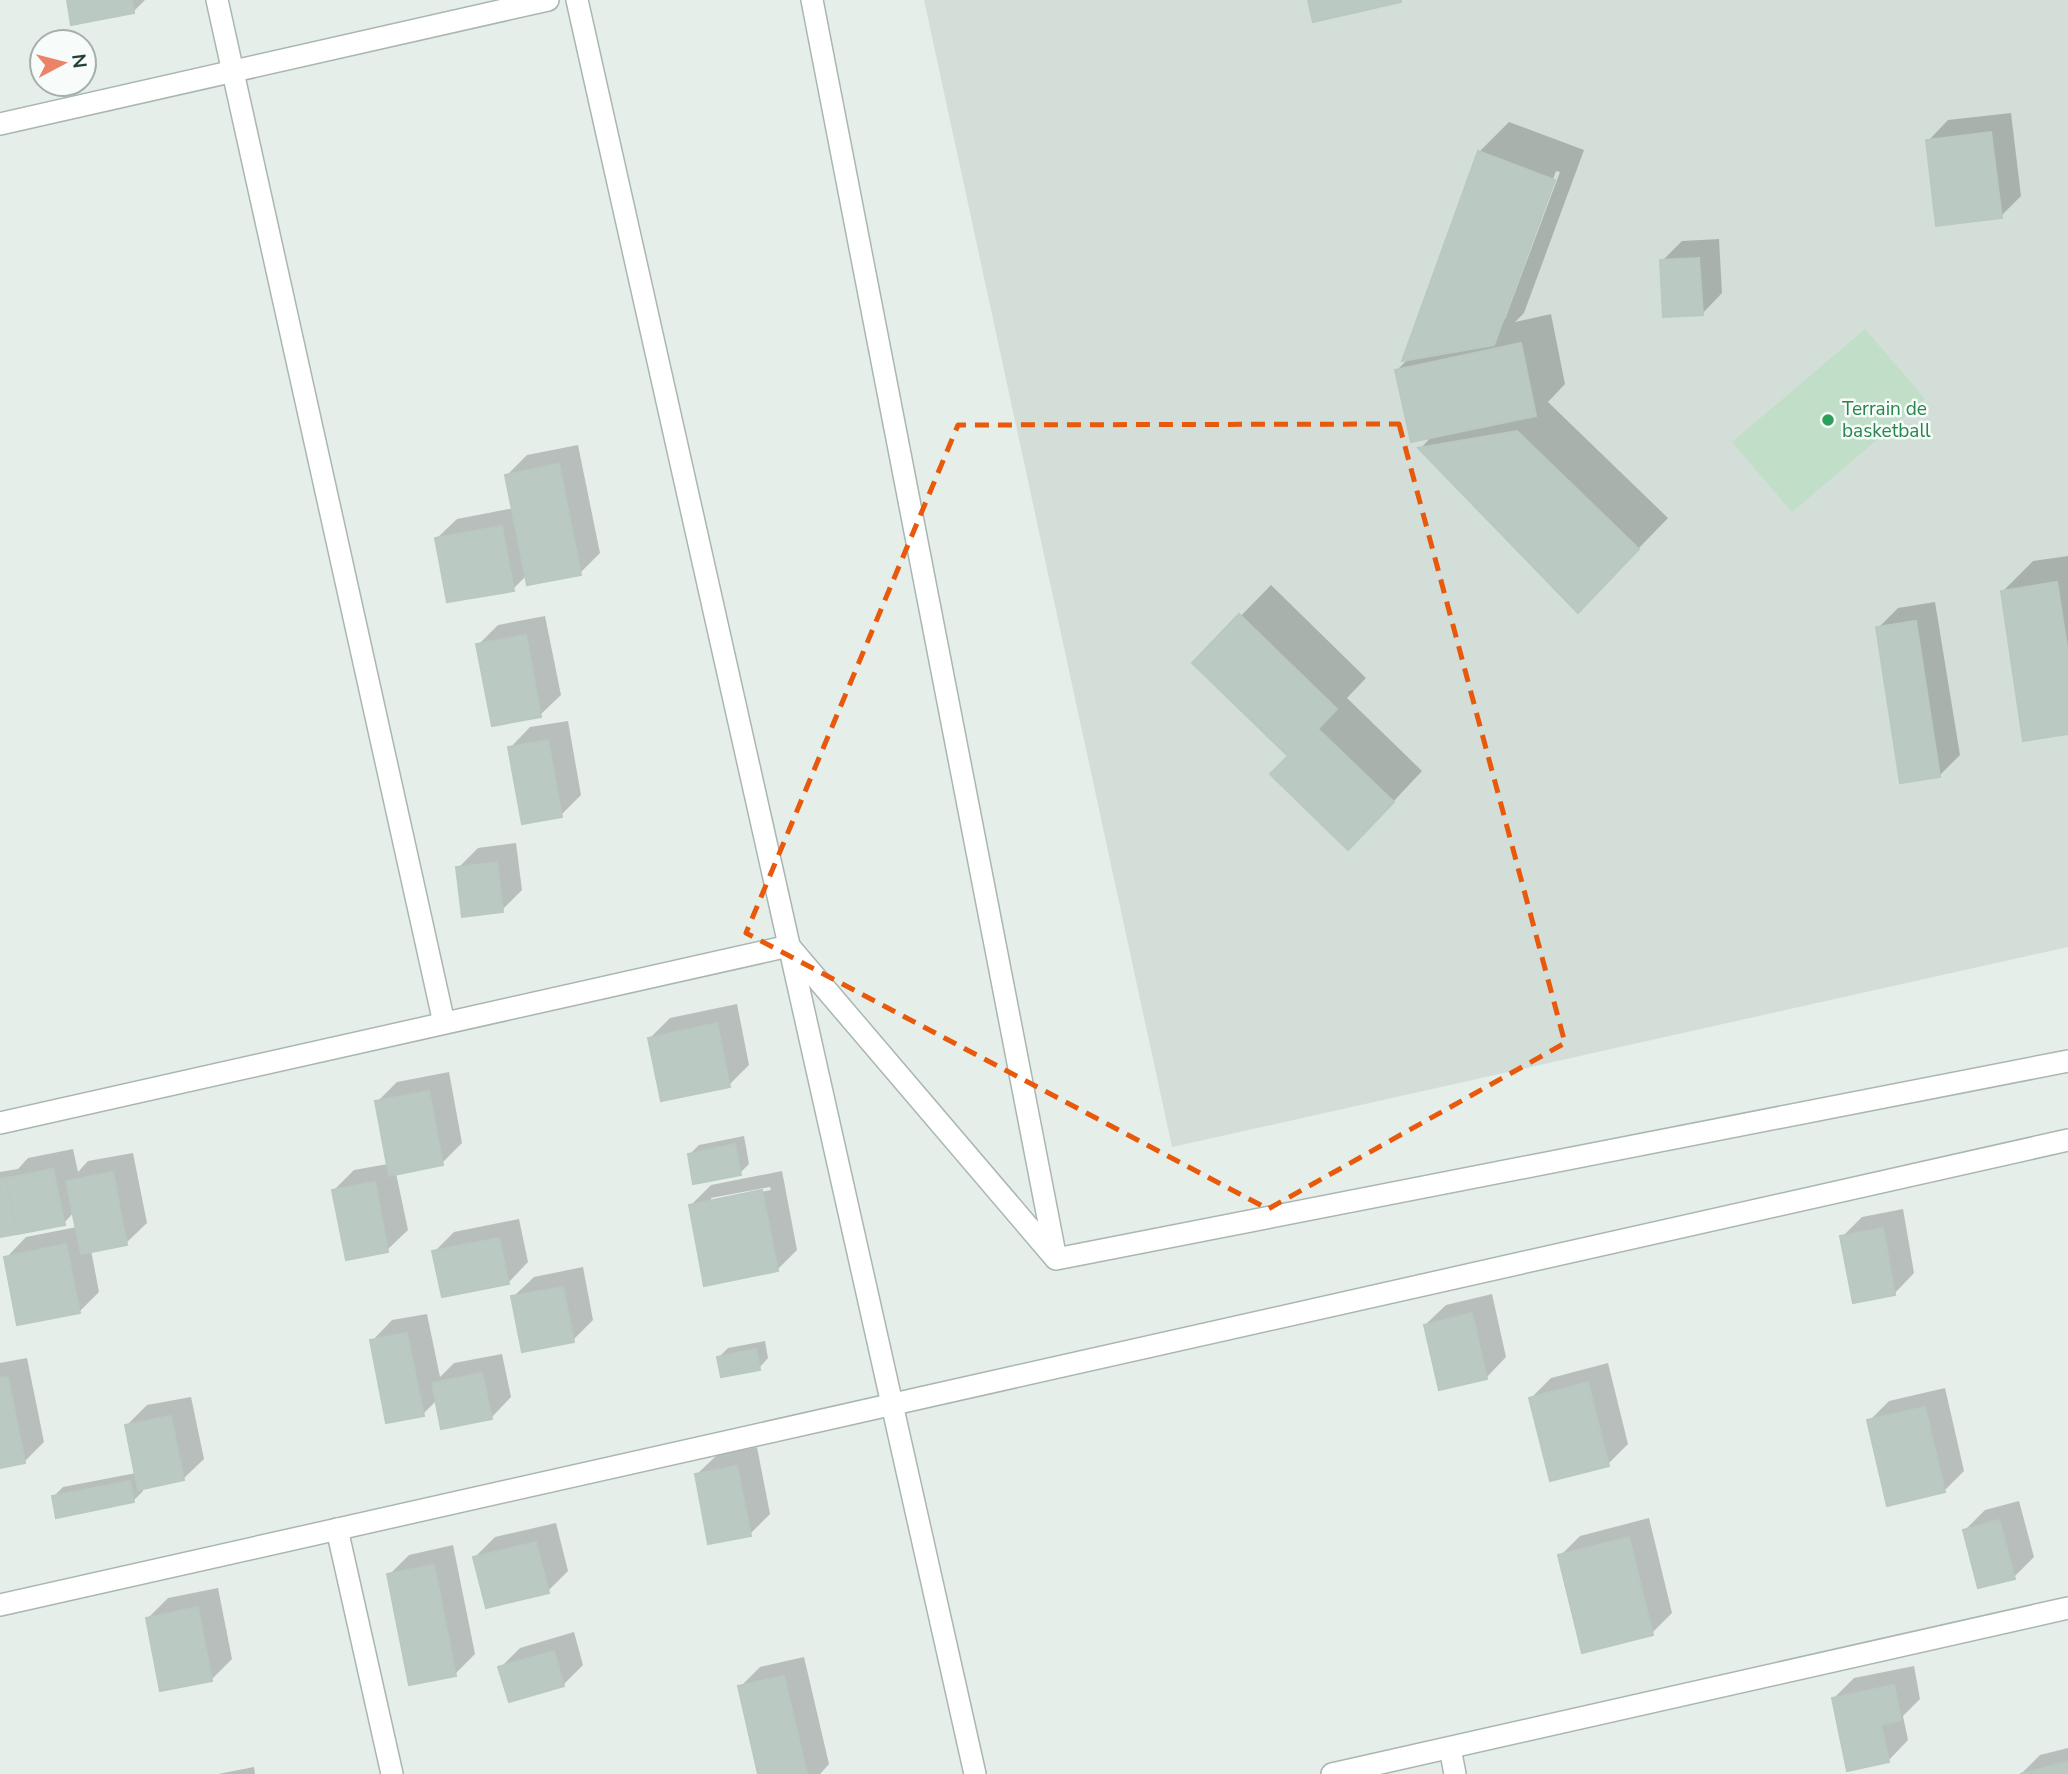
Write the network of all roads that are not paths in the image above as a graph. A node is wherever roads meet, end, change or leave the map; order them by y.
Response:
1 (217, 0) edge
2 (548, 0) edge
3 (577, 0) edge
4 (812, 0) edge
5 (233, 71) junction
6 (0, 124) edge
7 (789, 946) junction
8 (444, 1023) junction
9 (2068, 1061) edge
10 (0, 1123) edge
11 (2068, 1140) edge
12 (1056, 1259) junction
13 (891, 1405) junction
14 (338, 1529) junction
15 (0, 1605) edge
16 (2068, 1608) edge
17 (1450, 1748) junction
18 (392, 1774) edge
19 (975, 1774) edge
20 (1332, 1774) edge
21 (1455, 1774) edge

1 - 5 street
2 - 5 street
3 - 7 street
4 - 12 street
5 - 6 street
5 - 8 street
7 - 8 street
7 - 12 street
7 - 13 street
8 - 10 street
9 - 12 street
11 - 13 street
13 - 14 street
13 - 19 street
14 - 15 street
14 - 18 street
16 - 17 street
17 - 20 street
17 - 21 street

